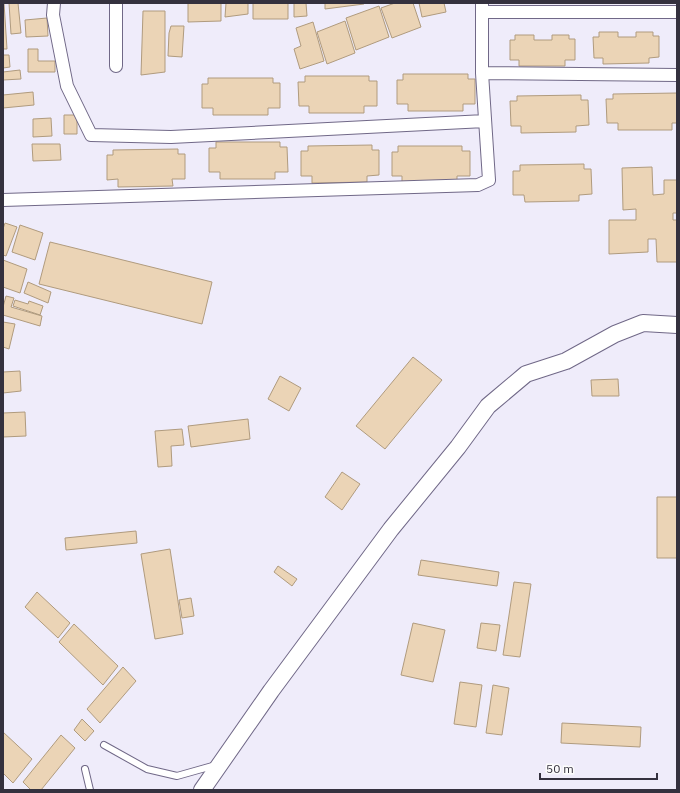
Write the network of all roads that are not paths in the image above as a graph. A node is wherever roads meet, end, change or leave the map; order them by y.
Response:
1 (54, 3) edge
2 (116, 3) edge
3 (482, 8) edge
4 (677, 12) edge
5 (116, 66) dead end
6 (482, 73) junction
7 (677, 74) edge
8 (485, 121) junction
9 (3, 200) edge
10 (677, 325) edge
11 (104, 745) dead end
12 (221, 764) junction
13 (85, 769) dead end
14 (90, 790) edge
15 (202, 790) edge

1 - 8 street
2 - 5 street
3 - 4 street
3 - 6 street
6 - 7 street
6 - 8 street
8 - 9 street
10 - 12 street
11 - 12 lane
12 - 15 street
13 - 14 lane

